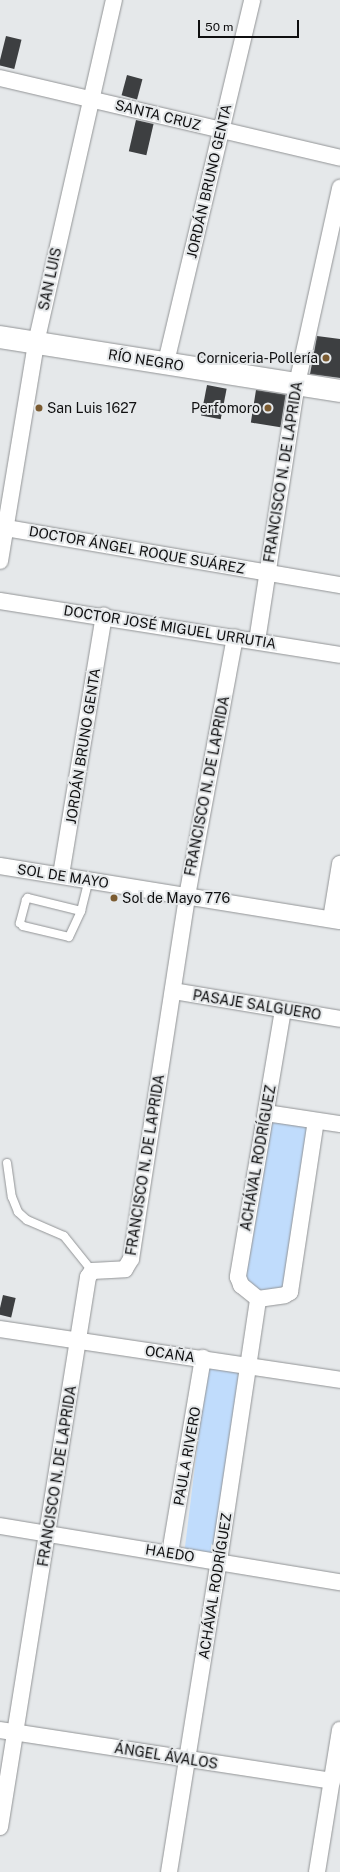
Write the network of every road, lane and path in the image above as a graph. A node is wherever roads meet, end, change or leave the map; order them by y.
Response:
1 (114, 0) edge
2 (252, 0) edge
3 (0, 78) edge
4 (90, 98) junction
5 (220, 130) junction
6 (340, 158) edge
7 (340, 188) edge
8 (0, 337) edge
9 (36, 343) junction
10 (166, 362) junction
11 (297, 384) junction
12 (340, 391) edge
13 (6, 528) junction
14 (0, 561) edge
15 (267, 572) junction
16 (340, 585) edge
17 (0, 601) edge
18 (104, 616) junction
19 (235, 637) junction
20 (256, 641) junction
21 (340, 654) edge
22 (340, 864) edge
23 (0, 866) edge
24 (61, 875) junction
25 (89, 880) junction
26 (187, 896) junction
27 (81, 911) junction
28 (335, 920) edge
29 (173, 992) junction
30 (284, 1010) junction
31 (340, 1019) edge
32 (266, 1113) junction
33 (316, 1121) junction
34 (340, 1124) edge
35 (7, 1163) dead end
36 (92, 1271) junction
37 (258, 1299) junction
38 (0, 1329) edge
39 (79, 1341) junction
40 (203, 1358) junction
41 (249, 1365) junction
42 (340, 1380) edge
43 (0, 1526) edge
44 (47, 1534) junction
45 (170, 1553) junction
46 (220, 1561) junction
47 (340, 1582) edge
48 (340, 1730) edge
49 (8, 1731) edge
50 (186, 1760) junction
51 (332, 1780) junction
52 (333, 1811) edge
53 (0, 1827) edge
54 (169, 1872) edge
55 (317, 1872) edge

1 - 4 street, SAN LUIS
2 - 5 street, JORDÁN BRUNO GENTA
3 - 4 street, SANTA CRUZ
4 - 5 street, SANTA CRUZ
4 - 9 street, SAN LUIS
5 - 6 street, SANTA CRUZ
5 - 10 street, JORDÁN BRUNO GENTA
7 - 11 street, FRANCISCO N. DE LAPRIDA
8 - 9 street, RÍO NEGRO
9 - 10 street, RÍO NEGRO
9 - 13 street, SAN LUIS
10 - 11 street, RÍO NEGRO
11 - 12 street, RÍO NEGRO
11 - 15 street, FRANCISCO N. DE LAPRIDA
13 - 14 street, SAN LUIS
13 - 15 street, DOCTOR ÁNGEL ROQUE SUÁREZ
15 - 16 street, DOCTOR ÁNGEL ROQUE SUÁREZ
15 - 20 street, FRANCISCO N. DE LAPRIDA
17 - 18 street, DOCTOR JOSÉ MIGUEL URRUTIA
18 - 19 street, DOCTOR JOSÉ MIGUEL URRUTIA
18 - 24 street, JORDÁN BRUNO GENTA
19 - 20 street, DOCTOR JOSÉ MIGUEL URRUTIA
19 - 26 street, FRANCISCO N. DE LAPRIDA
20 - 21 street, DOCTOR JOSÉ MIGUEL URRUTIA
22 - 28 street
23 - 24 street, SOL DE MAYO
24 - 25 street, SOL DE MAYO
25 - 26 street, SOL DE MAYO
25 - 27 lane
26 - 28 street, SOL DE MAYO
26 - 29 street, FRANCISCO N. DE LAPRIDA
27 - 27 lane
29 - 30 street, PASAJE SALGUERO
29 - 36 street, FRANCISCO N. DE LAPRIDA
30 - 31 street, PASAJE SALGUERO
30 - 32 street, ACHÁVAL RODRÍGUEZ
32 - 33 street
32 - 37 street, ACHÁVAL RODRÍGUEZ
33 - 34 street
33 - 37 street
35 - 36 lane
36 - 39 street, FRANCISCO N. DE LAPRIDA
37 - 41 street, ACHÁVAL RODRÍGUEZ
38 - 39 street, OCAÑA
39 - 40 street, OCAÑA
39 - 44 street, FRANCISCO N. DE LAPRIDA
40 - 41 street, OCAÑA
40 - 45 street, PAULA RIVERO
41 - 42 street, OCAÑA
41 - 46 street, ACHÁVAL RODRÍGUEZ
43 - 44 street, HAEDO
44 - 45 street, HAEDO
44 - 49 street, FRANCISCO N. DE LAPRIDA
45 - 46 street, HAEDO
46 - 47 street, HAEDO
46 - 50 street, ACHÁVAL RODRÍGUEZ
48 - 51 street
49 - 50 street, ÁNGEL ÁVALOS
49 - 53 street, FRANCISCO N. DE LAPRIDA
50 - 51 street, ÁNGEL ÁVALOS
50 - 54 street, ACHÁVAL RODRÍGUEZ
51 - 52 street
52 - 55 street

